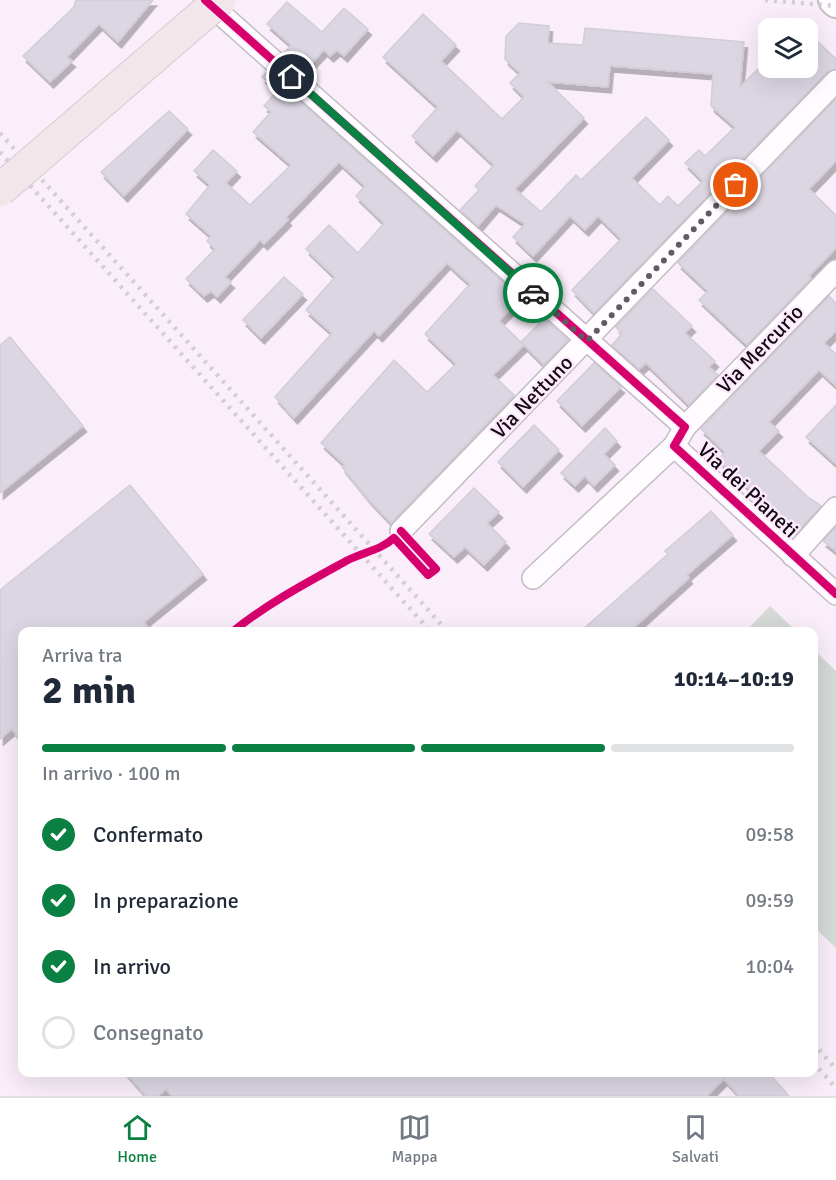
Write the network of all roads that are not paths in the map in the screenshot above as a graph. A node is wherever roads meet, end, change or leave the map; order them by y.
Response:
1 (205, 0) edge
2 (220, 0) edge
3 (836, 81) edge
4 (0, 190) edge
5 (836, 271) edge
6 (587, 341) junction
7 (685, 428) junction
8 (674, 446) junction
9 (836, 508) edge
10 (401, 531) dead end
11 (794, 556) junction
12 (533, 578) dead end
13 (836, 594) edge

1 - 6 street, Via dei Pianeti
2 - 4 main road, bridge
3 - 6 street, Via Nettuno
5 - 7 street, Via Mercurio
6 - 7 street, Via dei Pianeti
6 - 10 street, Via Nettuno
7 - 8 street, Via dei Pianeti
8 - 11 street, Via dei Pianeti
8 - 12 street
9 - 11 street
11 - 13 street, Via dei Pianeti

